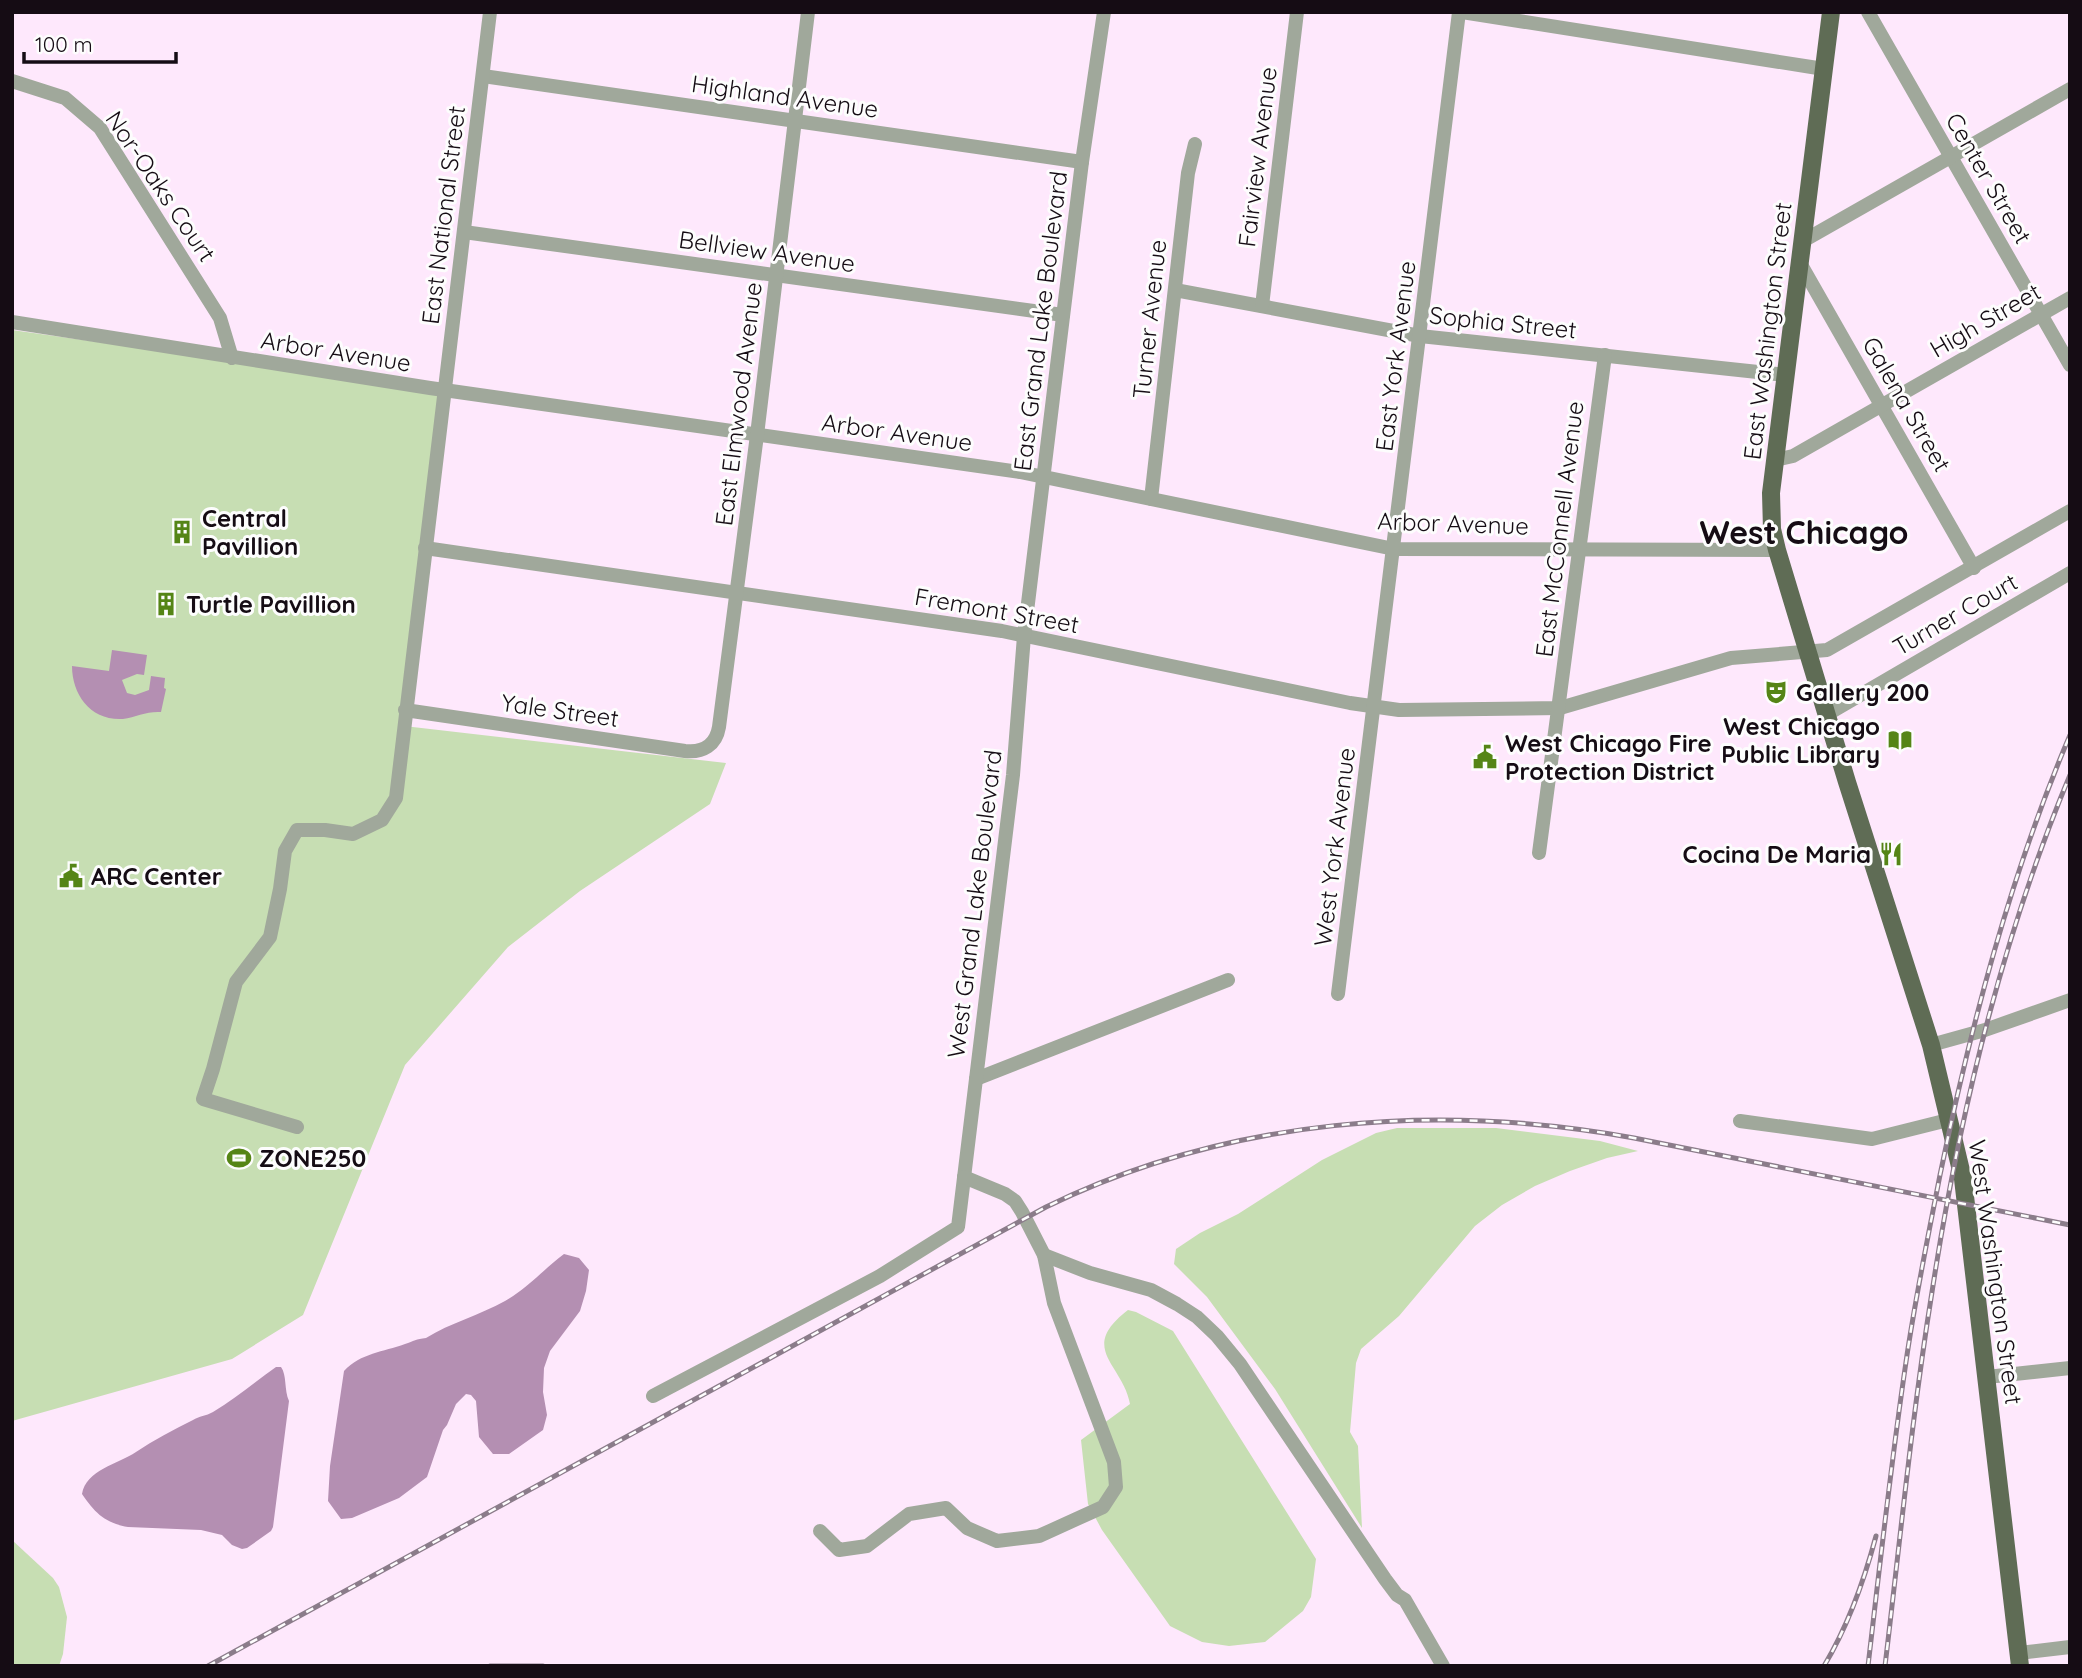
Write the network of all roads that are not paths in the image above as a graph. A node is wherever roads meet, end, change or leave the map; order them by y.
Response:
1 (491, 12) edge
2 (808, 12) edge
3 (1104, 12) edge
4 (1297, 12) edge
5 (1460, 12) edge
6 (1831, 12) edge
7 (1868, 12) edge
8 (1824, 69) junction
9 (483, 76) junction
10 (12, 81) edge
11 (2070, 89) edge
12 (795, 120) junction
13 (1195, 144) dead end
14 (1951, 156) junction
15 (1082, 162) junction
16 (464, 232) junction
17 (1803, 240) junction
18 (1800, 263) junction
19 (776, 275) junction
20 (1175, 290) junction
21 (2070, 298) edge
22 (1262, 306) junction
23 (2041, 314) junction
24 (1063, 316) junction
25 (12, 322) edge
26 (1420, 337) junction
27 (1605, 355) junction
28 (232, 358) junction
29 (2070, 365) edge
30 (1786, 375) junction
31 (445, 391) junction
32 (1882, 406) junction
33 (757, 435) junction
34 (1775, 460) junction
35 (1044, 477) junction
36 (1151, 499) junction
37 (2070, 511) edge
38 (425, 548) junction
39 (1394, 549) junction
40 (1579, 549) junction
41 (1777, 550) junction
42 (1974, 568) junction
43 (2070, 573) edge
44 (737, 593) junction
45 (1024, 636) junction
46 (1807, 653) junction
47 (1374, 706) junction
48 (1560, 708) junction
49 (405, 710) junction
50 (1826, 715) junction
51 (707, 747) joint
52 (1539, 853) dead end
53 (1227, 980) dead end
54 (1338, 994) dead end
55 (2070, 1000) edge
56 (1931, 1045) junction
57 (976, 1079) junction
58 (1948, 1120) junction
59 (1740, 1121) dead end
60 (297, 1127) dead end
61 (964, 1177) junction
62 (1044, 1255) junction
63 (2070, 1368) edge
64 (1987, 1377) junction
65 (653, 1396) dead end
66 (820, 1531) dead end
67 (2070, 1647) edge
68 (2020, 1659) edge
69 (1443, 1666) edge

1 - 9 street, East National Street
2 - 12 street, East Elmwood Avenue
3 - 15 street, East Grand Lake Boulevard
4 - 22 street, Fairview Avenue
5 - 8 street
5 - 26 street, East York Avenue
6 - 8 main road, East Washington Street
7 - 14 street, Center Street
8 - 17 main road, East Washington Street
9 - 12 street, Highland Avenue
9 - 16 street, East National Street
10 - 28 street, Nor-Oaks Court
11 - 14 street
12 - 15 street, Highland Avenue
12 - 19 street, East Elmwood Avenue
13 - 20 street, Turner Avenue
14 - 17 street
14 - 23 street, Center Street
15 - 24 street, East Grand Lake Boulevard
16 - 19 street, Bellview Avenue
16 - 31 street, East National Street
17 - 18 main road, East Washington Street
18 - 30 main road, East Washington Street
18 - 32 street, Galena Street
19 - 24 street, Bellview Avenue
19 - 33 street, East Elmwood Avenue
20 - 22 street, Sophia Street
20 - 36 street, Turner Avenue
21 - 23 street, High Street
22 - 26 street, Sophia Street
23 - 29 street, Center Street
23 - 32 street, High Street
24 - 35 street, East Grand Lake Boulevard
25 - 28 street, Arbor Avenue
26 - 27 street, Sophia Street
26 - 39 street, East York Avenue
27 - 30 street, Sophia Street
27 - 40 street, East McConnell Avenue
28 - 31 street, Arbor Avenue
30 - 34 main road, East Washington Street
31 - 33 street, Arbor Avenue
31 - 38 street, East National Street
32 - 34 street, High Street
32 - 42 street, Galena Street
33 - 35 street, Arbor Avenue
33 - 44 street, East Elmwood Avenue
34 - 41 main road, East Washington Street
35 - 36 street, Arbor Avenue
35 - 45 street, East Grand Lake Boulevard
36 - 39 street, Arbor Avenue
37 - 42 street, Fremont Street
38 - 44 street, Fremont Street
38 - 49 street, East National Street
39 - 40 street, Arbor Avenue
39 - 47 street, East York Avenue
40 - 41 street, Arbor Avenue
40 - 48 street, East McConnell Avenue
41 - 46 main road, East Washington Street
42 - 46 street, Fremont Street
43 - 50 street, Turner Court
44 - 45 street, Fremont Street
44 - 51 street, East Elmwood Avenue
45 - 47 street, Fremont Street
45 - 57 street, West Grand Lake Boulevard
46 - 48 street, Fremont Street
46 - 50 main road, West Washington Street
47 - 48 street, Fremont Street
47 - 54 street, West York Avenue
48 - 52 street, East McConnell Avenue
49 - 51 street, Yale Street
49 - 60 street, East National Street
50 - 56 main road, West Washington Street
53 - 57 street
55 - 56 street
56 - 58 main road, West Washington Street
57 - 61 street, West Grand Lake Boulevard
58 - 59 street
58 - 64 main road, West Washington Street
61 - 62 street
61 - 65 street, West Grand Lake Boulevard
62 - 66 street
62 - 69 street
63 - 64 street
64 - 68 main road, West Washington Street
67 - 68 street

